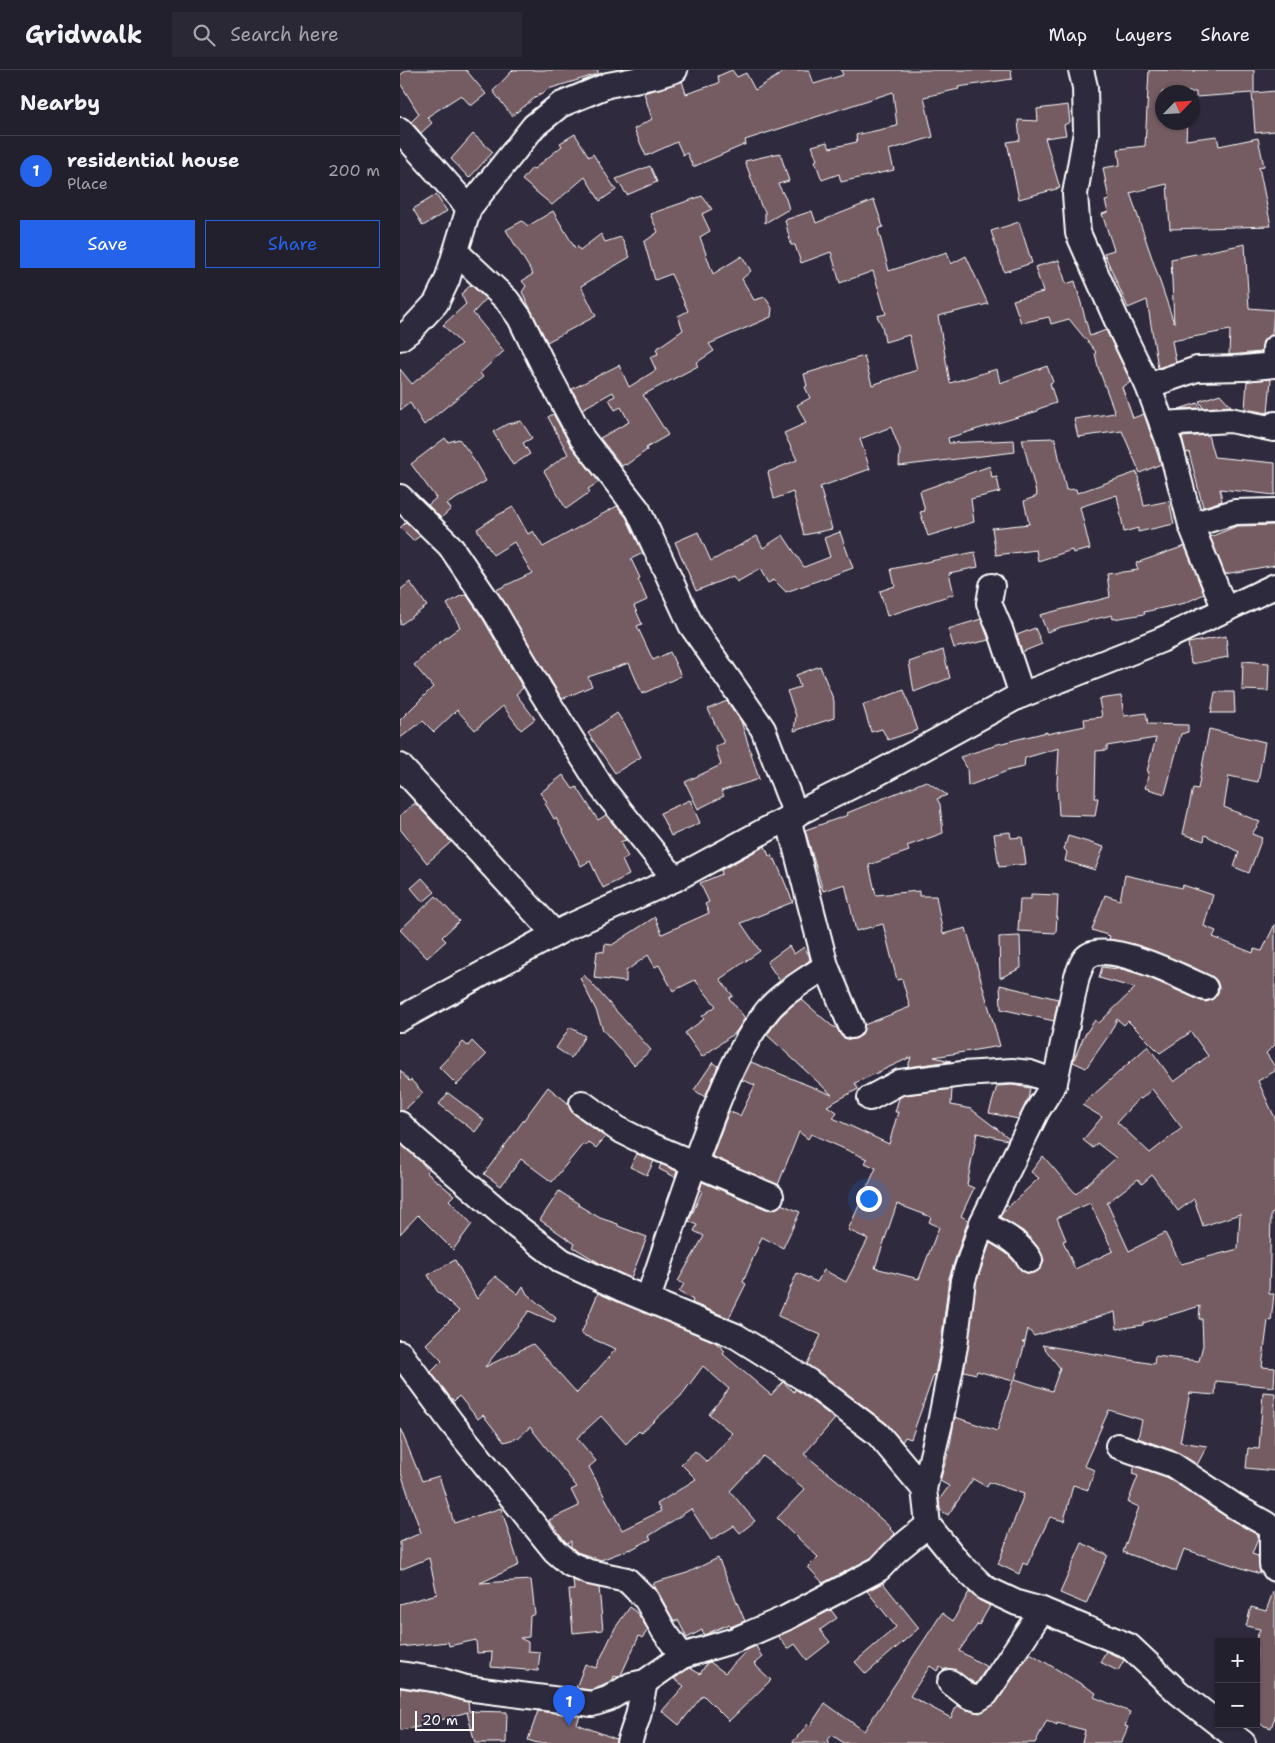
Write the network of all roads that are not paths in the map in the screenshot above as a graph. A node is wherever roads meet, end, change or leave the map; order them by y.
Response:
1 (675, 70) edge
2 (1081, 70) edge
3 (604, 78) edge
4 (400, 130) edge
5 (469, 208) junction
6 (456, 252) junction
7 (400, 338) edge
8 (1275, 348) edge
9 (1148, 386) junction
10 (1162, 424) junction
11 (1275, 424) edge
12 (400, 497) edge
13 (1275, 511) edge
14 (1191, 525) junction
15 (992, 586) dead end
16 (1275, 586) edge
17 (1225, 610) junction
18 (1022, 695) junction
19 (400, 766) edge
20 (792, 816) junction
21 (676, 879) junction
22 (555, 934) junction
23 (826, 966) junction
24 (1205, 988) dead end
25 (400, 1019) edge
26 (851, 1026) dead end
27 (1055, 1082) junction
28 (870, 1098) dead end
29 (582, 1102) dead end
30 (400, 1124) edge
31 (695, 1164) junction
32 (771, 1196) dead end
33 (982, 1223) junction
34 (1030, 1260) dead end
35 (648, 1299) junction
36 (400, 1353) edge
37 (1118, 1446) dead end
38 (924, 1489) junction
39 (928, 1525) junction
40 (1275, 1569) edge
41 (1042, 1610) junction
42 (682, 1656) junction
43 (400, 1674) edge
44 (645, 1682) junction
45 (950, 1682) dead end
46 (628, 1743) edge
47 (1243, 1743) edge

1 - 3 street
2 - 9 street
3 - 5 street
4 - 5 street
5 - 6 street
6 - 7 street
6 - 20 street
8 - 9 street
9 - 10 street
10 - 11 street
10 - 14 street
12 - 21 street
13 - 14 street
14 - 17 street
15 - 18 street
16 - 17 street
17 - 18 street
18 - 20 street
19 - 22 street
20 - 21 street
20 - 23 street
21 - 22 street
22 - 25 street
23 - 26 street
23 - 31 street
24 - 27 street
27 - 28 street
27 - 33 street
29 - 31 street
30 - 35 street
31 - 32 street
31 - 35 street
33 - 34 street
33 - 38 street
35 - 38 street
36 - 42 street
37 - 40 street
38 - 39 street
39 - 41 street
39 - 42 street
41 - 45 street
41 - 47 street
42 - 44 street
43 - 44 street
44 - 46 street

